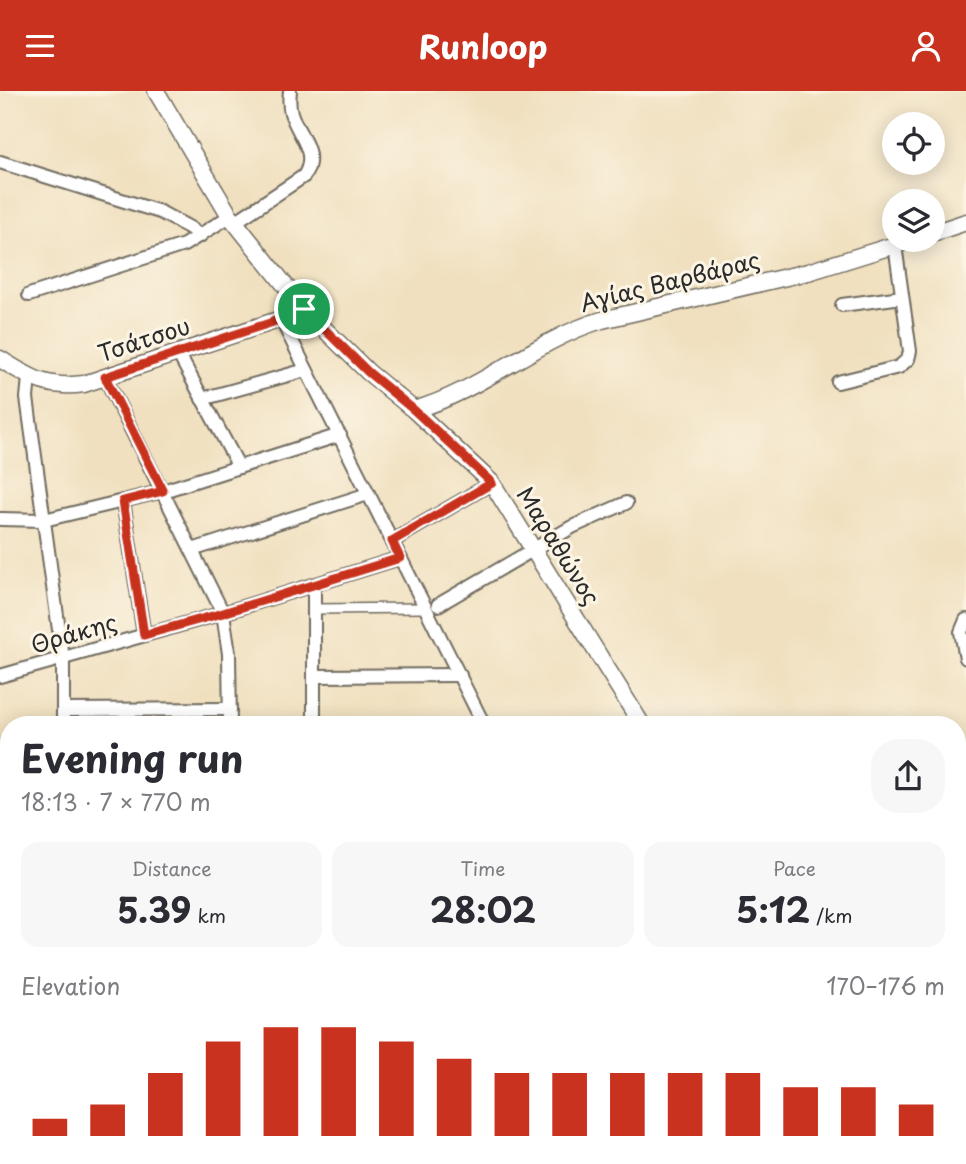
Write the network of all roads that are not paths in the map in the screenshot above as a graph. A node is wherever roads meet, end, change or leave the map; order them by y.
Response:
1 (156, 91) edge
2 (290, 91) edge
3 (0, 162) edge
4 (233, 219) junction
5 (966, 222) edge
6 (945, 229) edge
7 (200, 236) junction
8 (882, 249) edge
9 (903, 252) edge
10 (29, 295) dead end
11 (902, 297) junction
12 (842, 305) dead end
13 (304, 309) junction
14 (281, 319) junction
15 (178, 353) junction
16 (0, 359) edge
17 (306, 370) junction
18 (29, 377) junction
19 (105, 377) junction
20 (838, 382) dead end
21 (202, 399) junction
22 (414, 410) junction
23 (340, 436) junction
24 (239, 467) junction
25 (492, 483) junction
26 (163, 491) junction
27 (368, 494) junction
28 (123, 501) junction
29 (626, 503) dead end
30 (0, 519) edge
31 (44, 520) junction
32 (392, 541) junction
33 (534, 549) junction
34 (192, 550) junction
35 (400, 558) junction
36 (314, 585) junction
37 (432, 606) junction
38 (314, 609) junction
39 (223, 613) junction
40 (966, 620) edge
41 (144, 635) junction
42 (966, 658) edge
43 (63, 659) junction
44 (460, 675) junction
45 (0, 676) edge
46 (314, 676) junction
47 (230, 709) junction
48 (63, 710) junction
49 (63, 716) edge
50 (230, 716) edge
51 (314, 716) edge
52 (480, 716) edge
53 (636, 716) edge

1 - 4 street, Μαραθώνος
2 - 4 street
3 - 7 street
4 - 7 street
4 - 13 street, Μαραθώνος
5 - 6 street
7 - 10 street
8 - 22 street, Αγίας Βαρβάρας
9 - 11 street
11 - 12 street
11 - 20 street
13 - 14 street, Τσάτσου
13 - 22 street, Μαραθώνος
14 - 15 street, Τσάτσου
14 - 17 street
15 - 19 street, Τσάτσου
15 - 21 street
16 - 18 street, Τσάτσου
17 - 21 street
17 - 23 street
18 - 19 street, Τσάτσου
18 - 31 street
19 - 26 street
21 - 24 street
22 - 25 street, Μαραθώνος
23 - 24 street
23 - 27 street
24 - 26 street
25 - 32 street
25 - 33 street, Μαραθώνος
26 - 28 street
26 - 34 street
27 - 32 street
27 - 34 street
28 - 31 street
28 - 41 street
29 - 33 street
30 - 31 street
31 - 43 street
32 - 35 street
33 - 37 street
33 - 53 street, Μαραθώνος
34 - 39 street
35 - 36 street, Θράκης
35 - 37 street
36 - 38 street
36 - 39 street, Θράκης
37 - 38 street
37 - 44 street
38 - 46 street
39 - 41 street, Θράκης
39 - 47 street
40 - 42 street
41 - 43 street, Θράκης
43 - 45 street, Θράκης
43 - 48 street
44 - 46 street
44 - 52 street
46 - 51 street
47 - 48 street
47 - 50 street
48 - 49 street

